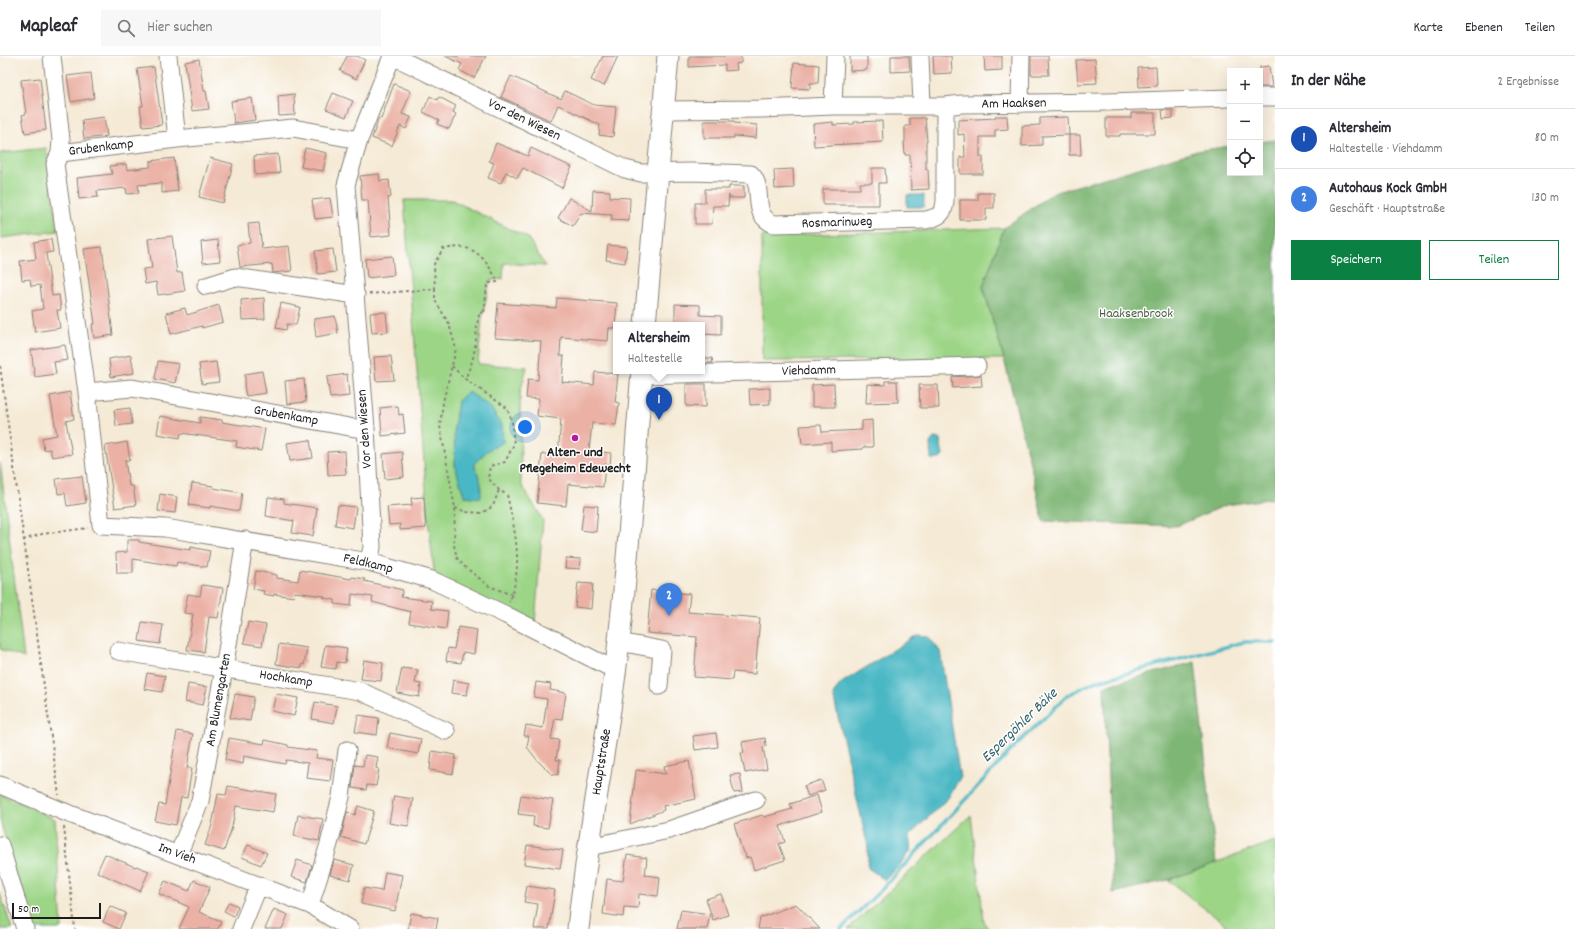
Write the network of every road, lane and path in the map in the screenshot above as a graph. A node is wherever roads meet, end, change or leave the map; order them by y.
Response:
1 (52, 56) edge
2 (168, 56) edge
3 (392, 56) edge
4 (668, 56) edge
5 (835, 56) edge
6 (920, 56) edge
7 (1021, 56) edge
8 (1275, 97) edge
9 (1227, 98) edge
10 (1263, 98) edge
11 (1020, 104) junction
12 (922, 105) junction
13 (833, 106) junction
14 (945, 106) junction
15 (663, 110) junction
16 (177, 139) junction
17 (359, 140) junction
18 (60, 153) junction
19 (659, 172) junction
20 (206, 286) dead end
21 (435, 289) junction
22 (356, 295) junction
23 (646, 322) edge
24 (0, 366) edge
25 (452, 366) junction
26 (977, 366) dead end
27 (705, 372) edge
28 (642, 374) edge
29 (465, 379) junction
30 (87, 392) junction
31 (366, 428) junction
32 (499, 490) junction
33 (456, 508) junction
34 (101, 525) junction
35 (23, 540) junction
36 (245, 540) junction
37 (369, 562) junction
38 (624, 594) joint
39 (512, 595) junction
40 (506, 615) junction
41 (619, 642) junction
42 (118, 651) dead end
43 (616, 667) junction
44 (224, 669) junction
45 (659, 686) dead end
46 (446, 731) dead end
47 (347, 750) dead end
48 (0, 785) edge
49 (756, 800) dead end
50 (62, 811) junction
51 (0, 845) edge
52 (589, 847) junction
53 (178, 855) junction
54 (259, 885) junction
55 (310, 905) junction
56 (25, 929) edge
57 (75, 929) edge
58 (241, 929) edge
59 (350, 929) edge
60 (578, 929) edge

1 - 18 street
2 - 16 street
3 - 17 street, Vor den Wiesen
3 - 19 street, Vor den Wiesen
4 - 15 main road
5 - 13 street
6 - 12 street
7 - 11 street
8 - 10 street
9 - 11 street, Am Haaksen
11 - 14 street, Am Haaksen
12 - 13 street, Am Haaksen
12 - 14 street, Am Haaksen
13 - 15 street, Am Haaksen
14 - 19 street, Rosmarinweg
15 - 19 main road
16 - 17 street, Grubenkamp
16 - 18 street, Grubenkamp
17 - 22 street, Vor den Wiesen
18 - 30 street, Grubenkamp
19 - 23 main road
20 - 22 street
21 - 22 path
21 - 25 path
21 - 29 path
22 - 31 street, Vor den Wiesen
24 - 35 path
25 - 29 path
25 - 33 path
26 - 27 street, Viehdamm
28 - 38 main road, Viehdamm
29 - 32 path
30 - 31 street, Grubenkamp
30 - 34 street, Grubenkamp
31 - 37 street, Vor den Wiesen
32 - 33 path
32 - 39 path
33 - 39 path
34 - 35 path
34 - 36 street, Feldkamp
35 - 50 path
36 - 37 street, Feldkamp
36 - 44 street, Am Blumengarten
37 - 40 street, Feldkamp
38 - 41 main road, Hauptstraße
39 - 40 path
40 - 43 street, Feldkamp
41 - 43 main road, Hauptstraße
41 - 45 street
42 - 44 street, Hochkamp
43 - 52 main road, Hauptstraße
44 - 46 street, Hochkamp
44 - 53 street, Am Blumengarten
47 - 55 street
48 - 50 street, Im Vieh
49 - 52 street
50 - 53 street, Im Vieh
50 - 57 path
51 - 56 street
52 - 60 main road, Hauptstraße
53 - 54 street, Im Vieh
54 - 55 street, Im Vieh
54 - 58 street
55 - 59 street, Im Vieh

